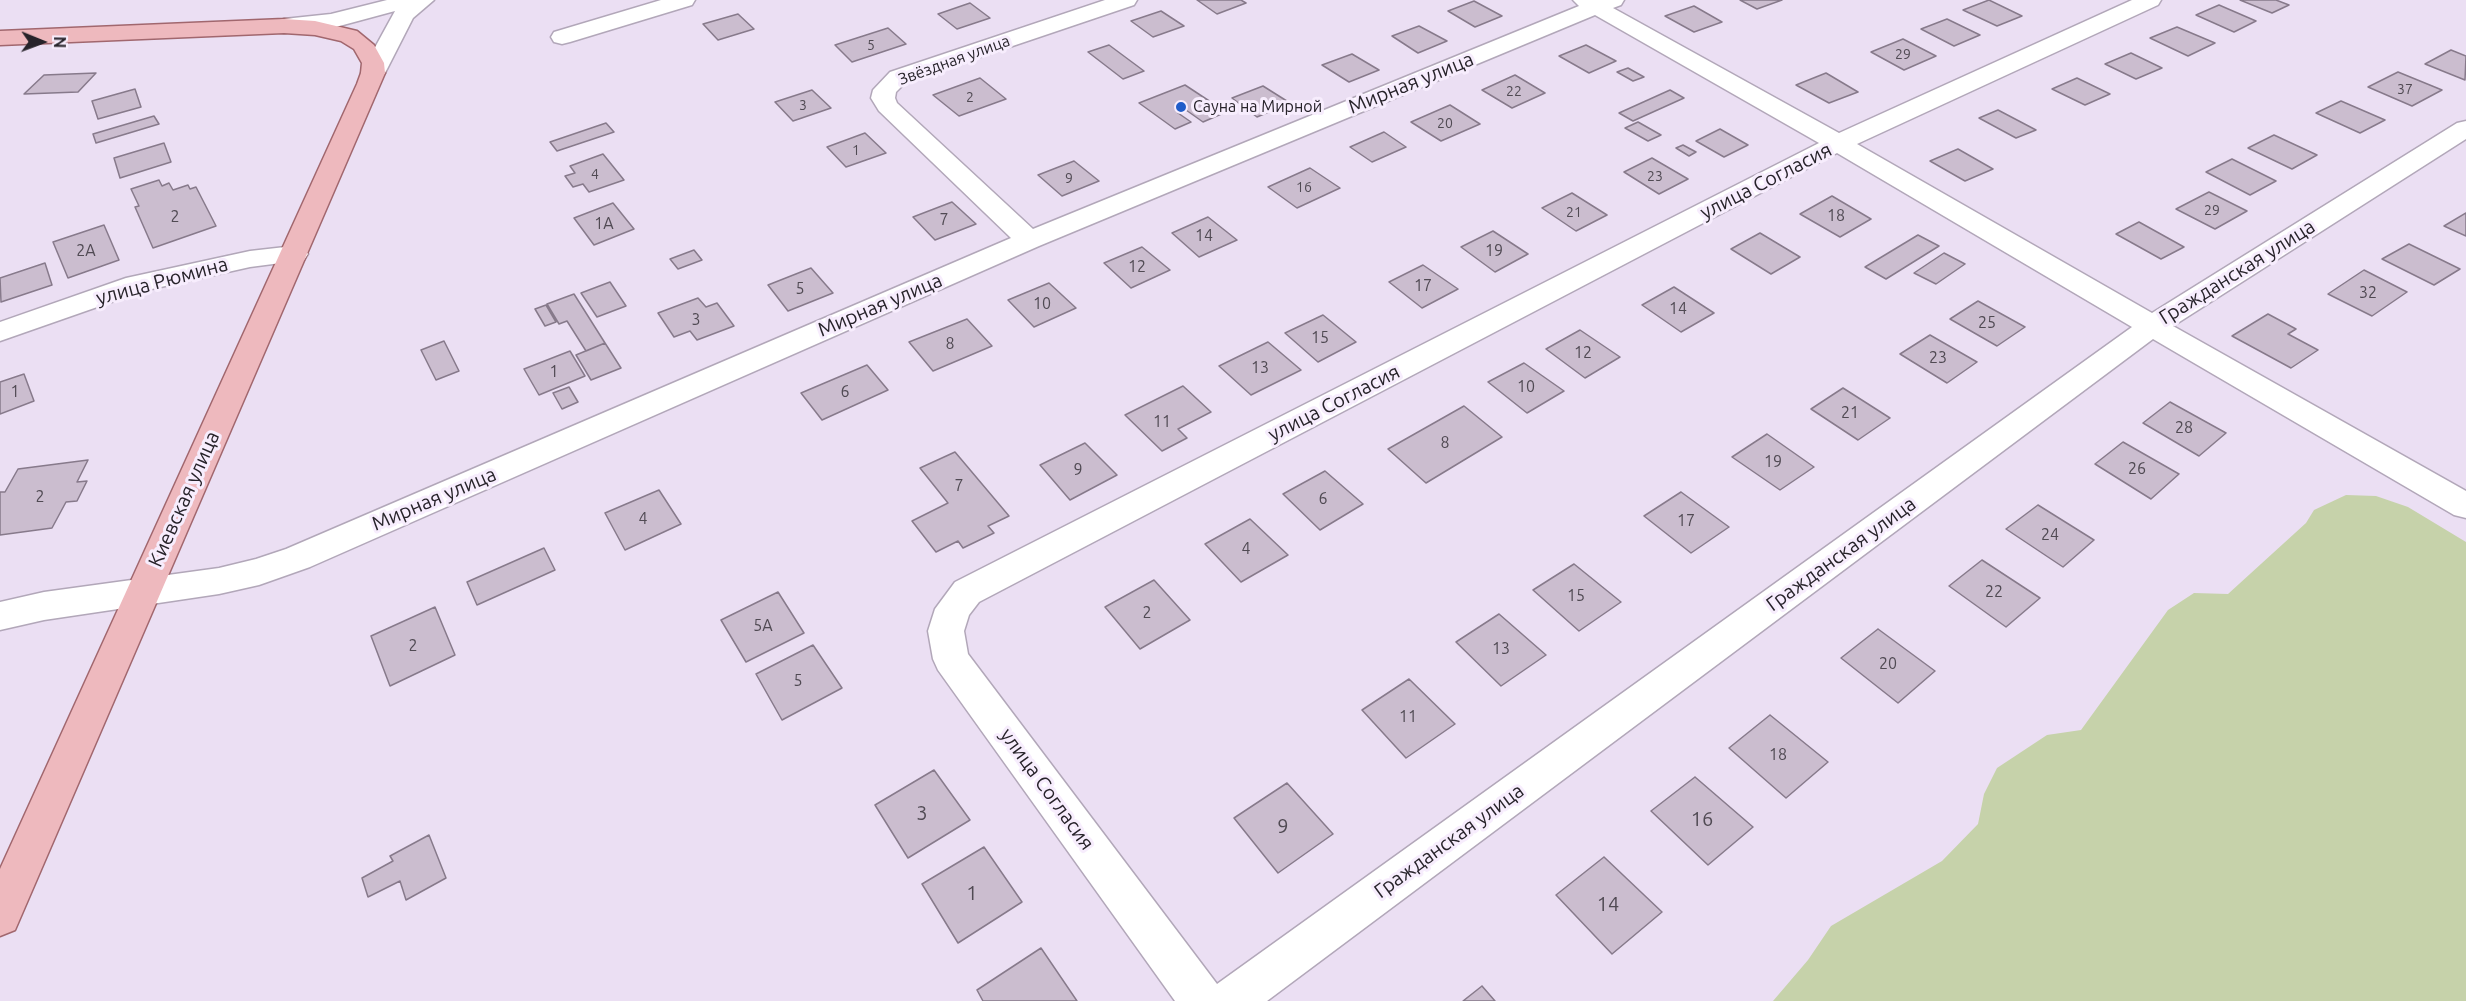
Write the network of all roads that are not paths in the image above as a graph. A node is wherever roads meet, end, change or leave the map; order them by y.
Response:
1 (412, 0) edge
2 (423, 0) edge
3 (684, 0) edge
4 (1126, 0) edge
5 (2150, 0) edge
6 (1597, 2) edge
7 (284, 26) junction
8 (562, 37) dead end
9 (0, 38) edge
10 (371, 79) junction
11 (2466, 128) edge
12 (1839, 144) junction
13 (1029, 240) junction
14 (294, 254) junction
15 (2152, 326) junction
16 (0, 332) edge
17 (2466, 506) edge
18 (142, 591) junction
19 (0, 616) edge
20 (0, 916) edge
21 (1202, 1001) edge
22 (1230, 1001) edge

1 - 7 street
2 - 10 street
3 - 8 street
4 - 13 street, Звёздная улица
5 - 12 street, улица Согласия
6 - 12 street
6 - 13 street, Мирная улица
7 - 9 main road
7 - 10 main road
10 - 14 main road, Киевская улица
11 - 15 street, Гражданская улица
12 - 15 street
12 - 21 street, улица Согласия
13 - 18 street, Мирная улица
14 - 16 street, улица Рюмина
14 - 18 main road, Киевская улица
15 - 17 street
15 - 22 street, Гражданская улица
18 - 19 street, Мирная улица
18 - 20 main road, Киевская улица

